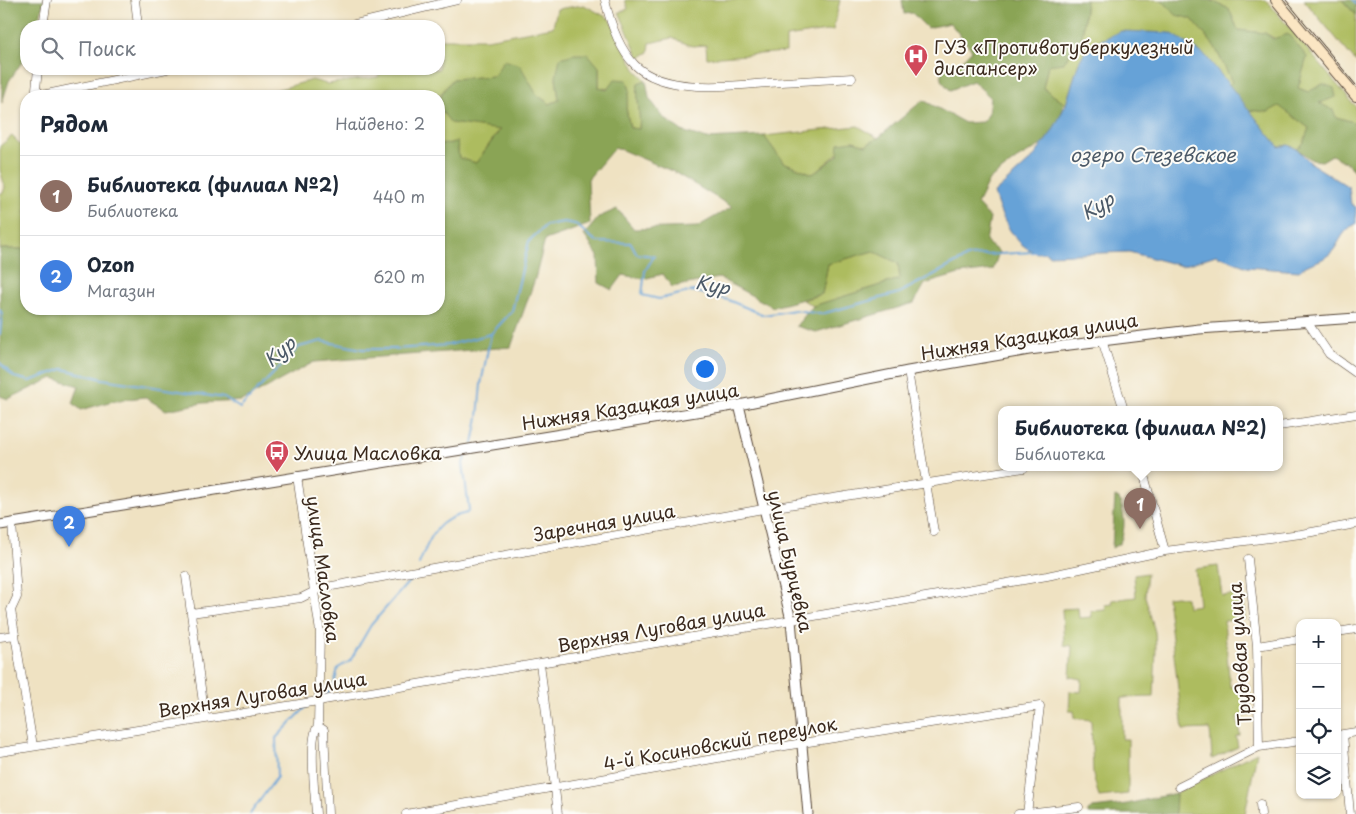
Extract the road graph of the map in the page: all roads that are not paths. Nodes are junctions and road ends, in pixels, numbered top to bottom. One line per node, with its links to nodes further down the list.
1 (47, 0): 6 (street)
2 (135, 0): 7 (street)
3 (456, 0): 8 (street)
4 (605, 0): 11 (street)
5 (1276, 0): 14 (main road)
6 (43, 20)
7 (137, 20)
8 (372, 20)
9 (37, 75): 12 (street)
10 (127, 75): 13 (street)
11 (852, 78)
12 (37, 90)
13 (63, 90)
14 (1356, 96)
15 (1356, 318): 16 (street, Нижняя Казацкая улица)
16 (1308, 323): 17 (street, Нижняя Казацкая улица); 19 (street)
17 (1102, 340): 18 (street, Нижняя Казацкая улица); 21 (street)
18 (908, 371): 20 (street, Нижняя Казацкая улица); 27 (street)
19 (1356, 373)
20 (739, 406): 26 (street, Нижняя Казацкая улица); 28 (street, улица Бурцевка)
21 (1123, 406)
22 (1356, 414): 23 (street)
23 (1283, 425)
24 (1006, 471): 27 (street, Заречная улица)
25 (1143, 471): 33 (street)
26 (297, 476): 29 (street, Нижняя Казацкая улица); 36 (street, улица Масловка)
27 (926, 484): 28 (street, Заречная улица); 32 (street)
28 (763, 510): 36 (street, Заречная улица); 38 (street, улица Бурцевка)
29 (12, 523): 31 (street, Нижняя Казацкая улица); 41 (street)
30 (1356, 524): 33 (street, Верхняя Луговая улица)
31 (0, 525)
32 (934, 532)
33 (1165, 551): 38 (street, Верхняя Луговая улица)
34 (1248, 559): 44 (street, Трудовая улица)
35 (186, 576): 37 (street)
36 (314, 592): 37 (street, Заречная улица); 46 (street, улица Масловка)
37 (191, 613): 47 (street)
38 (791, 620): 45 (street, Верхняя Луговая улица); 52 (street, улица Бурцевка)
39 (1356, 629): 40 (street)
40 (1341, 631)
41 (15, 634): 42 (street); 54 (street)
42 (0, 637)
43 (1296, 640): 44 (street)
44 (1257, 646): 55 (street, Трудовая улица)
45 (540, 663): 46 (street, Верхняя Луговая улица); 58 (street)
46 (318, 701): 47 (street, Верхняя Луговая улица); 48 (street, улица Масловка)
47 (205, 718): 54 (street, Верхняя Луговая улица)
48 (318, 726): 61 (street, улица Масловка); 62 (street, улица Масловка)
49 (1356, 732): 50 (street)
50 (1341, 735)
51 (1296, 742): 55 (street)
52 (802, 743): 58 (street, 4-й Косиновский переулок); 65 (street, улица Бурцевка); 67 (street, 4-й Косиновский переулок)
53 (1341, 743): 69 (street)
54 (33, 746): 56 (street, Верхняя Луговая улица)
55 (1260, 747): 57 (street)
56 (0, 752)
57 (1179, 787)
58 (555, 788): 63 (street, 4-й Косиновский переулок); 64 (street)
59 (1260, 804): 68 (street)
60 (1079, 807): 67 (street)
61 (316, 814)
62 (328, 814)
63 (406, 814)
64 (558, 814)
65 (808, 814)
66 (1018, 814): 67 (street)
67 (1027, 814)
68 (1261, 814)
69 (1350, 814)

